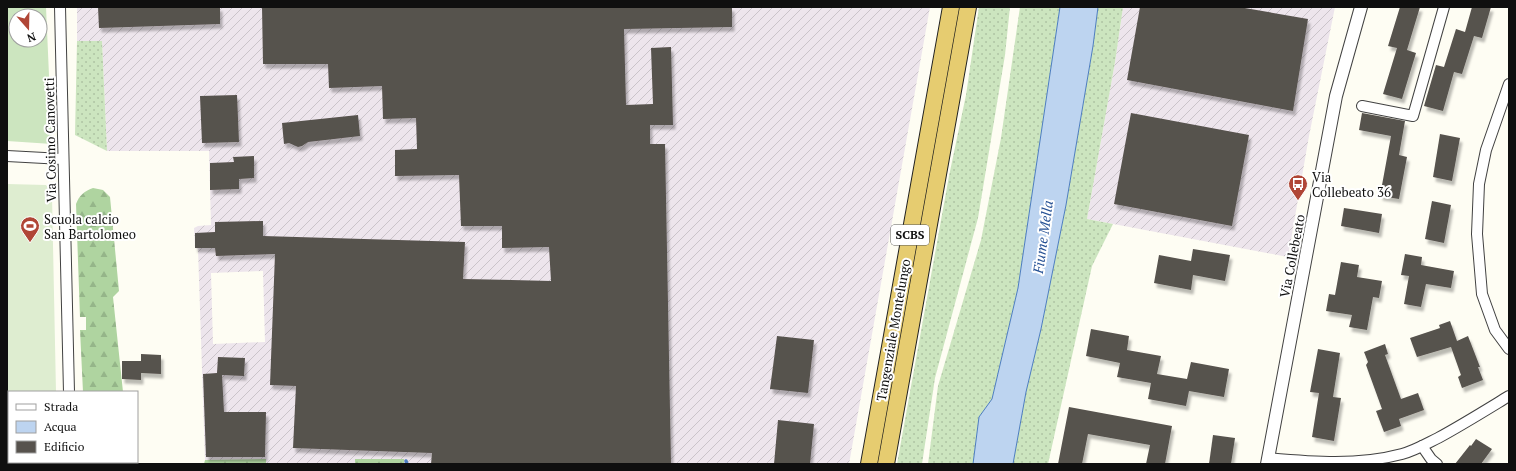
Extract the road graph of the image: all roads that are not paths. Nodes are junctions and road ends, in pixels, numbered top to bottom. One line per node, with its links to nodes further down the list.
1 (60, 7): 9 (street, Via Cosimo Canovetti)
2 (951, 7): 15 (highway, Tangenziale Montelungo / SCBS)
3 (968, 7): 16 (highway, Tangenziale Montelungo / SCBS)
4 (1361, 7): 14 (street, Via Collebeato)
5 (1444, 7): 7 (street)
6 (1508, 88): 10 (street)
7 (1362, 106)
8 (7, 156): 9 (street)
9 (63, 159): 11 (street, Via Cosimo Canovetti)
10 (1509, 349)
11 (69, 391)
12 (1509, 396): 13 (street)
13 (1422, 446): 14 (street); 17 (street)
14 (1268, 461)
15 (869, 464)
16 (886, 464)
17 (1437, 464)

